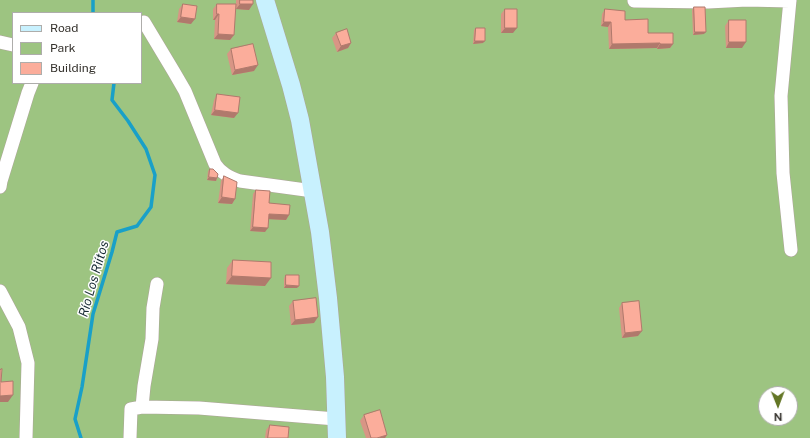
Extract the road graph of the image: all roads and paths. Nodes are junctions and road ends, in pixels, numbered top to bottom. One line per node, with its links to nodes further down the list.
1 (265, 0): 9 (main road)
2 (790, 0): 3 (street); 10 (street)
3 (634, 1)
4 (144, 22): 9 (street)
5 (0, 42): 6 (street)
6 (12, 45)
7 (32, 84): 8 (street)
8 (0, 187)
9 (313, 190): 14 (main road)
10 (791, 250)
11 (157, 284): 13 (street)
12 (0, 291): 15 (street)
13 (142, 407): 14 (street); 16 (street)
14 (336, 419): 17 (main road)
15 (26, 438)
16 (130, 438)
17 (337, 438)

